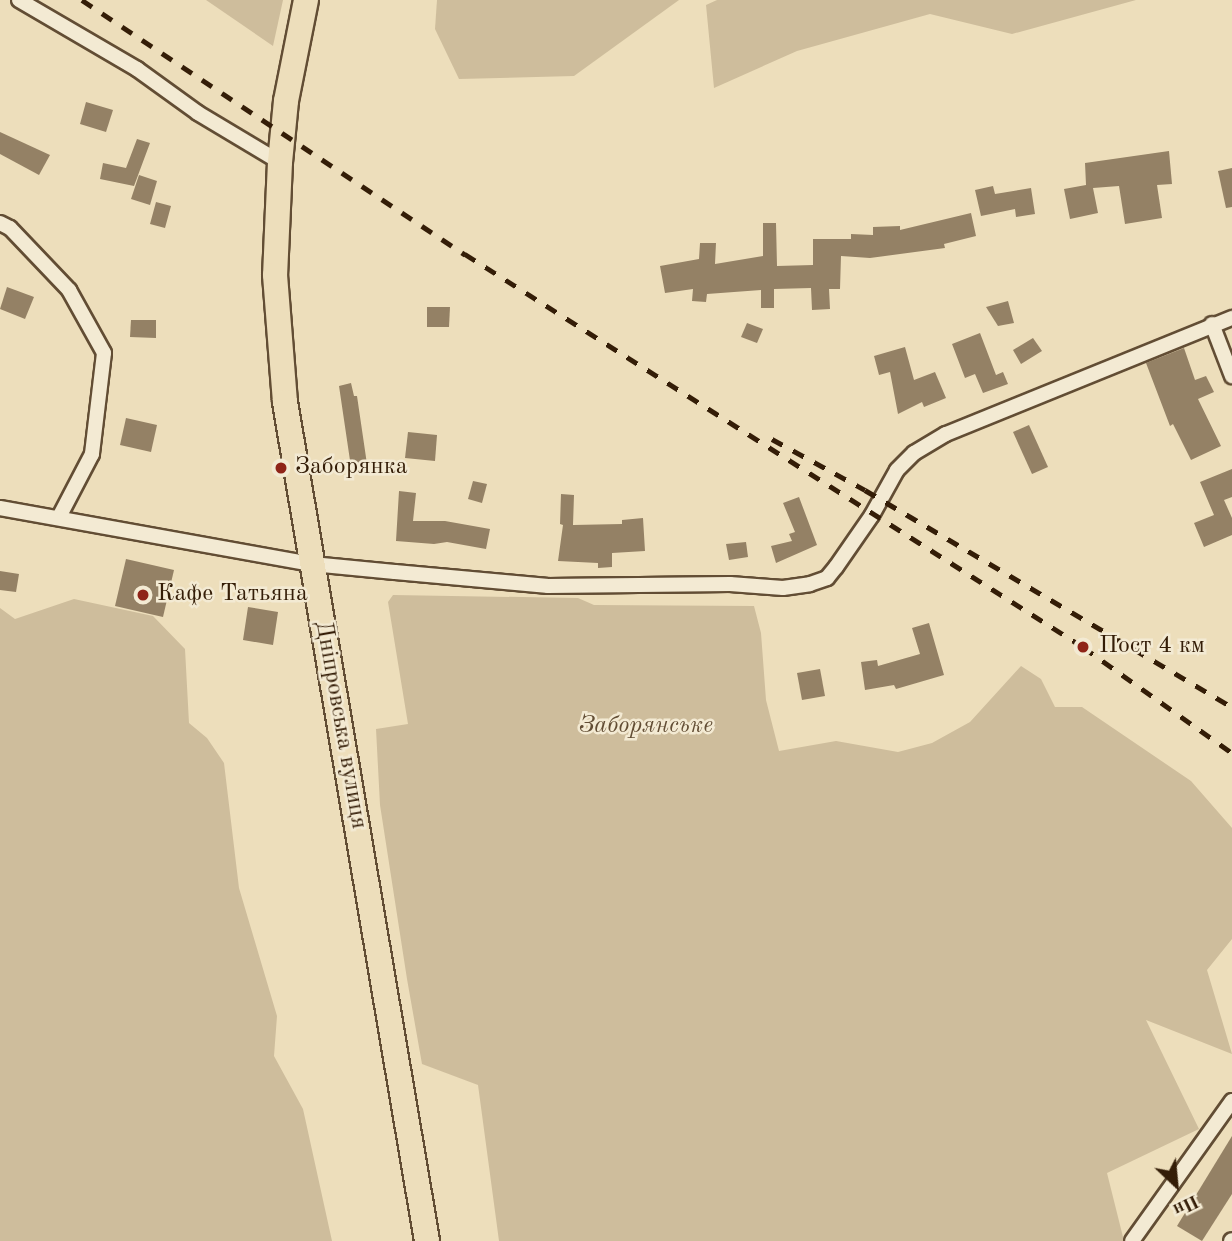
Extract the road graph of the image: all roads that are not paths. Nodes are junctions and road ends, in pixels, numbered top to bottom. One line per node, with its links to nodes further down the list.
1 (19, 0): 3 (street)
2 (306, 0): 3 (highway, Дніпровська вулиця)
3 (280, 162): 10 (highway, Дніпровська вулиця)
4 (0, 223): 9 (street)
5 (1232, 318): 6 (street)
6 (1212, 324): 7 (street); 10 (street)
7 (1232, 376)
8 (0, 508): 9 (street)
9 (59, 517): 10 (street)
10 (312, 564): 13 (highway, Дніпровська вулиця)
11 (1232, 1101): 12 (street)
12 (1226, 1122): 14 (street)
13 (427, 1241)
14 (1132, 1241)

